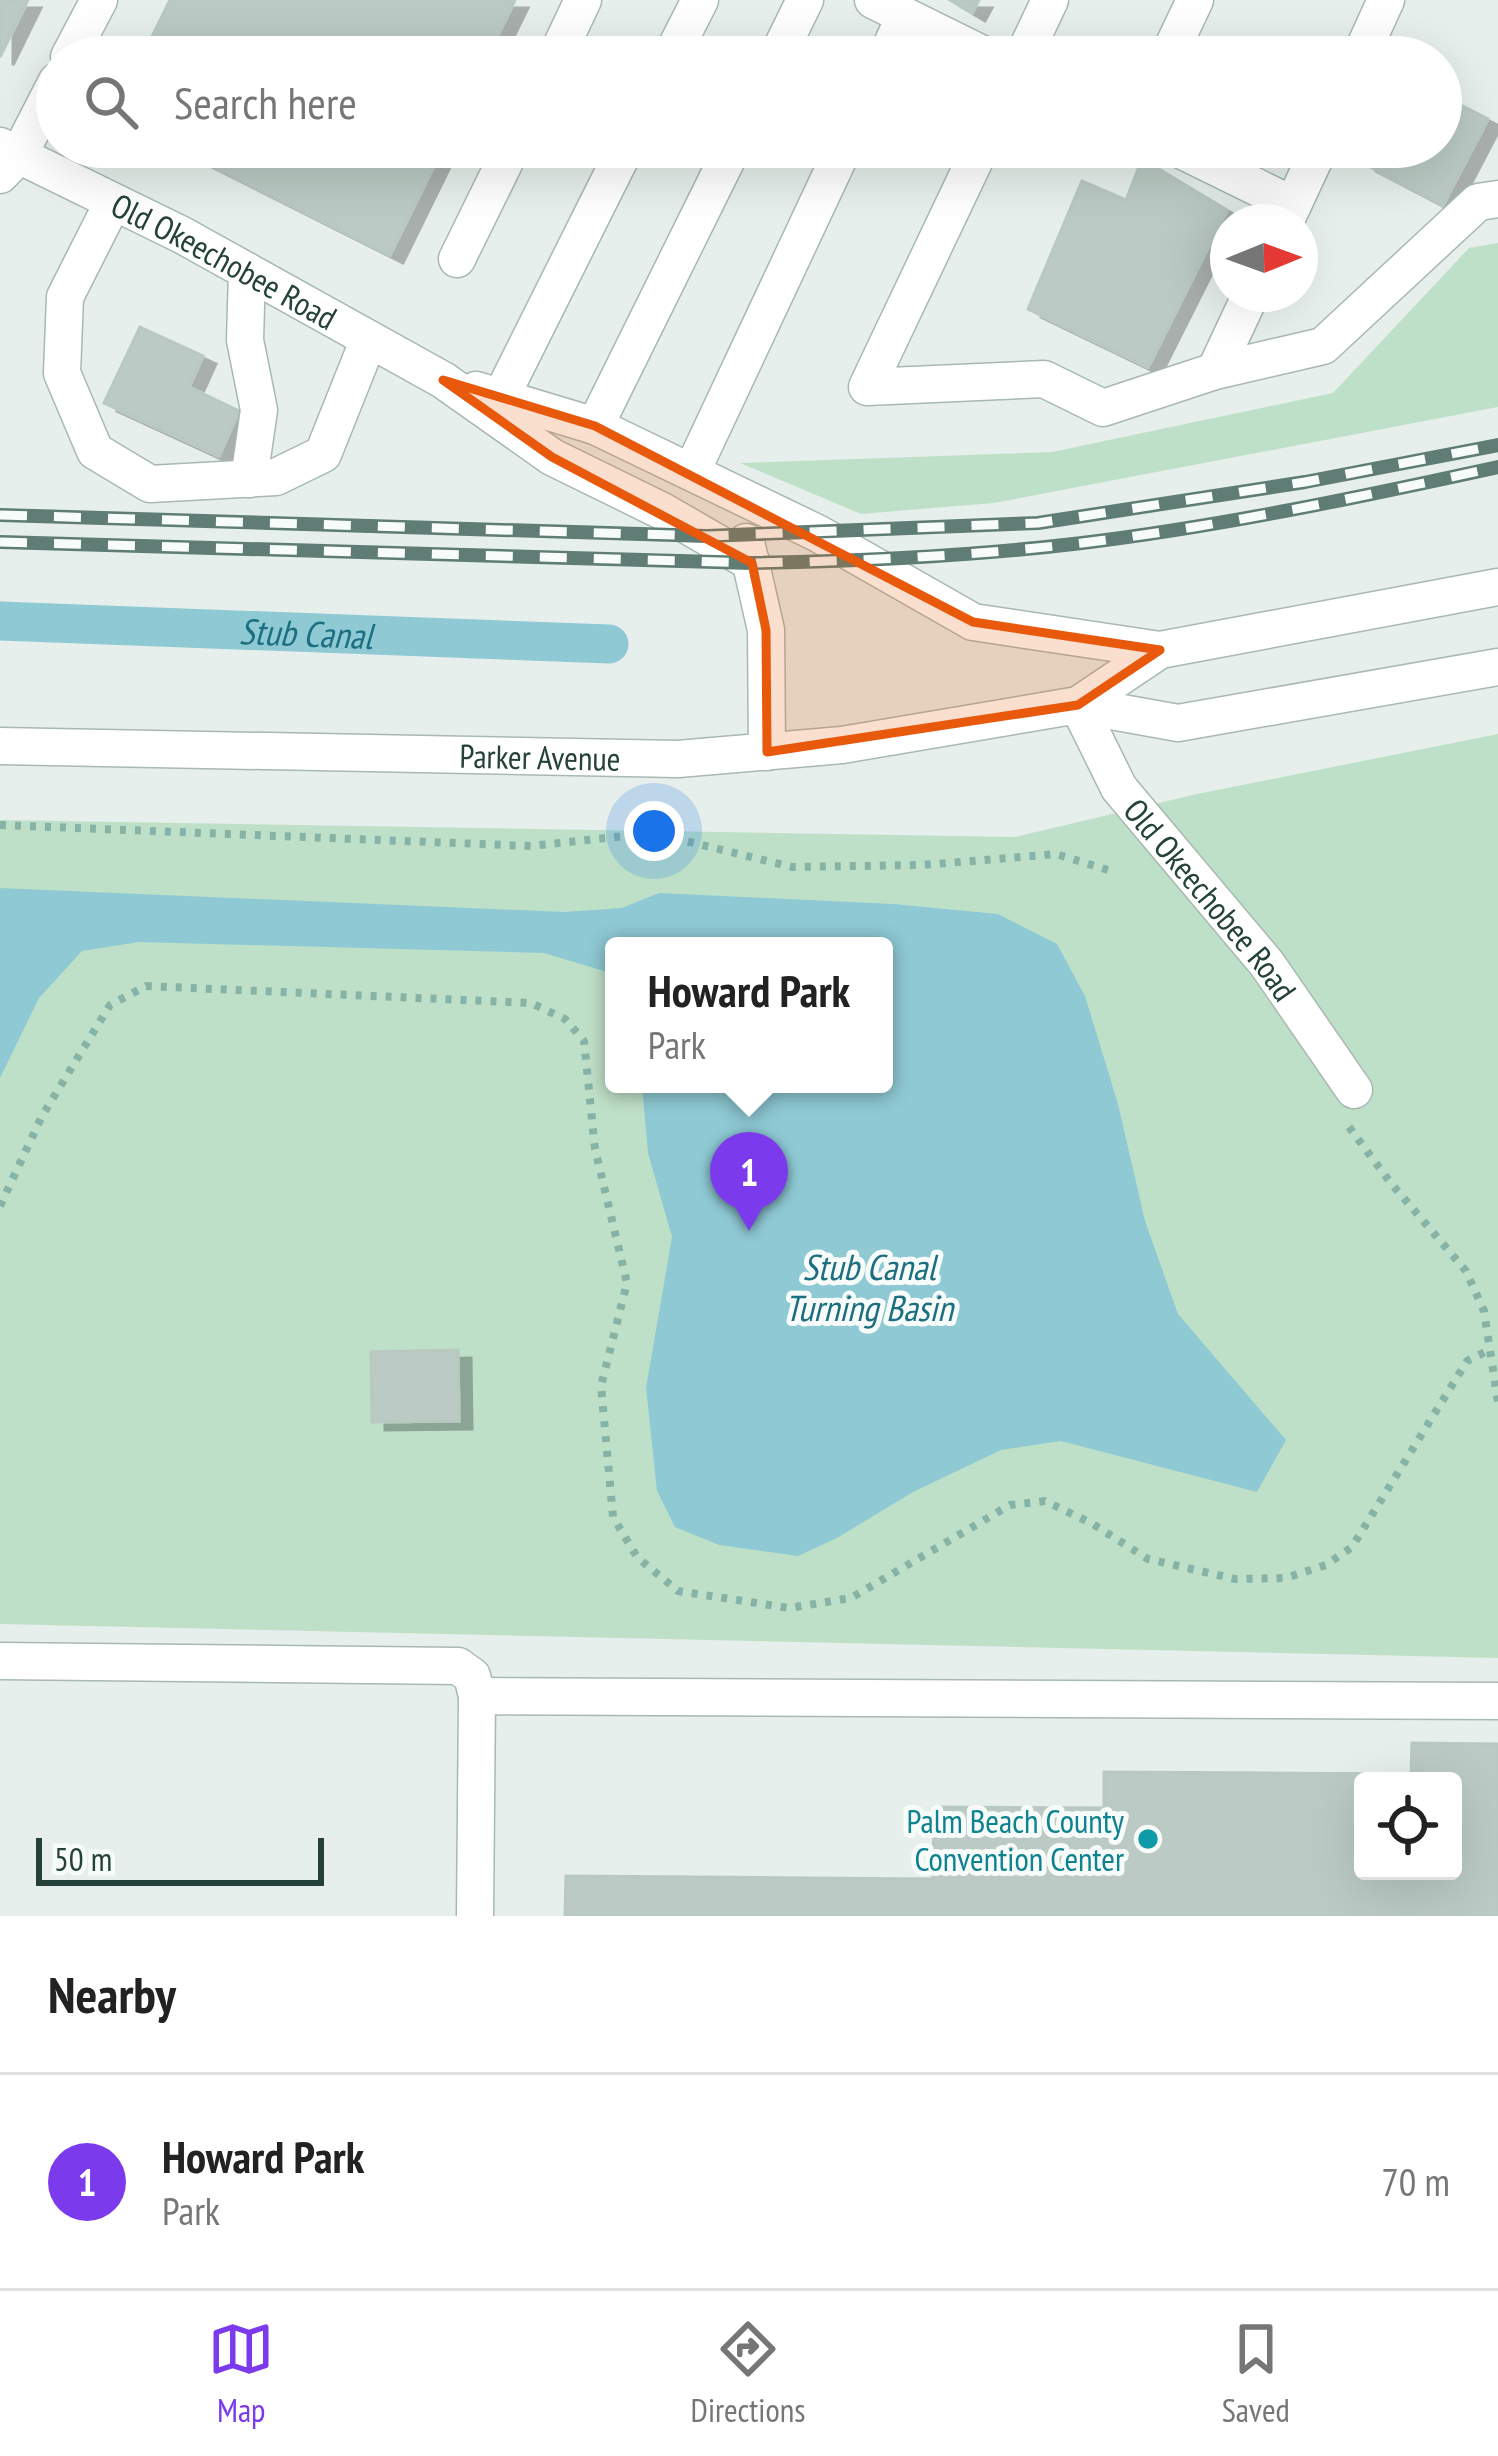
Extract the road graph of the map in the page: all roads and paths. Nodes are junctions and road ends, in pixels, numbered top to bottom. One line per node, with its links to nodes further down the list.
1 (99, 0): 9 (street)
2 (584, 0): 10 (street)
3 (700, 0): 11 (street)
4 (805, 0): 12 (street)
5 (1050, 0): 14 (street)
6 (1195, 0): 15 (street)
7 (1386, 0): 16 (street)
8 (889, 8): 13 (street)
9 (80, 36)
10 (566, 36)
11 (682, 36)
12 (787, 36)
13 (946, 36)
14 (1033, 36)
15 (1178, 36)
16 (1370, 36)
17 (36, 113): 18 (street)
18 (6, 158): 27 (street, Old Okeechobee Road)
19 (502, 168): 30 (street)
20 (616, 168): 36 (street)
21 (723, 168): 37 (street)
22 (835, 168): 39 (street)
23 (971, 168): 34 (street)
24 (1210, 168): 28 (street)
25 (1311, 168): 29 (street)
26 (1498, 199): 34 (street)
27 (113, 202): 31 (street, Old Okeechobee Road); 38 (street)
28 (1273, 204)
29 (1294, 204)
30 (457, 259)
31 (247, 272): 33 (street, Old Okeechobee Road); 38 (street)
32 (1243, 312): 34 (street)
33 (369, 339): 35 (street, Old Okeechobee Road); 38 (street)
34 (1215, 371)
35 (443, 380): 36 (street, Old Okeechobee Road); 40 (street, Old Okeechobee Road)
36 (501, 398): 37 (street, Old Okeechobee Road)
37 (595, 426): 39 (street, Old Okeechobee Road)
38 (249, 478)
39 (705, 478): 40 (street); 42 (street, Old Okeechobee Road)
40 (752, 563): 46 (street)
41 (1498, 587): 42 (street, Parker Avenue)
42 (1160, 650): 44 (street, Parker Avenue)
43 (1498, 667): 44 (street, Parker Avenue)
44 (1078, 705): 46 (street, Parker Avenue); 49 (street, Old Okeechobee Road)
45 (0, 746): 46 (street, Parker Avenue)
46 (766, 752)
47 (0, 825): 48 (path)
48 (1108, 870)
49 (1350, 1106): 51 (path)
50 (0, 1206): 51 (path)
51 (1489, 1350): 52 (path)
52 (1498, 1402)
53 (0, 1661): 54 (street)
54 (477, 1696): 55 (street); 56 (street)
55 (1498, 1701)
56 (475, 1916)

